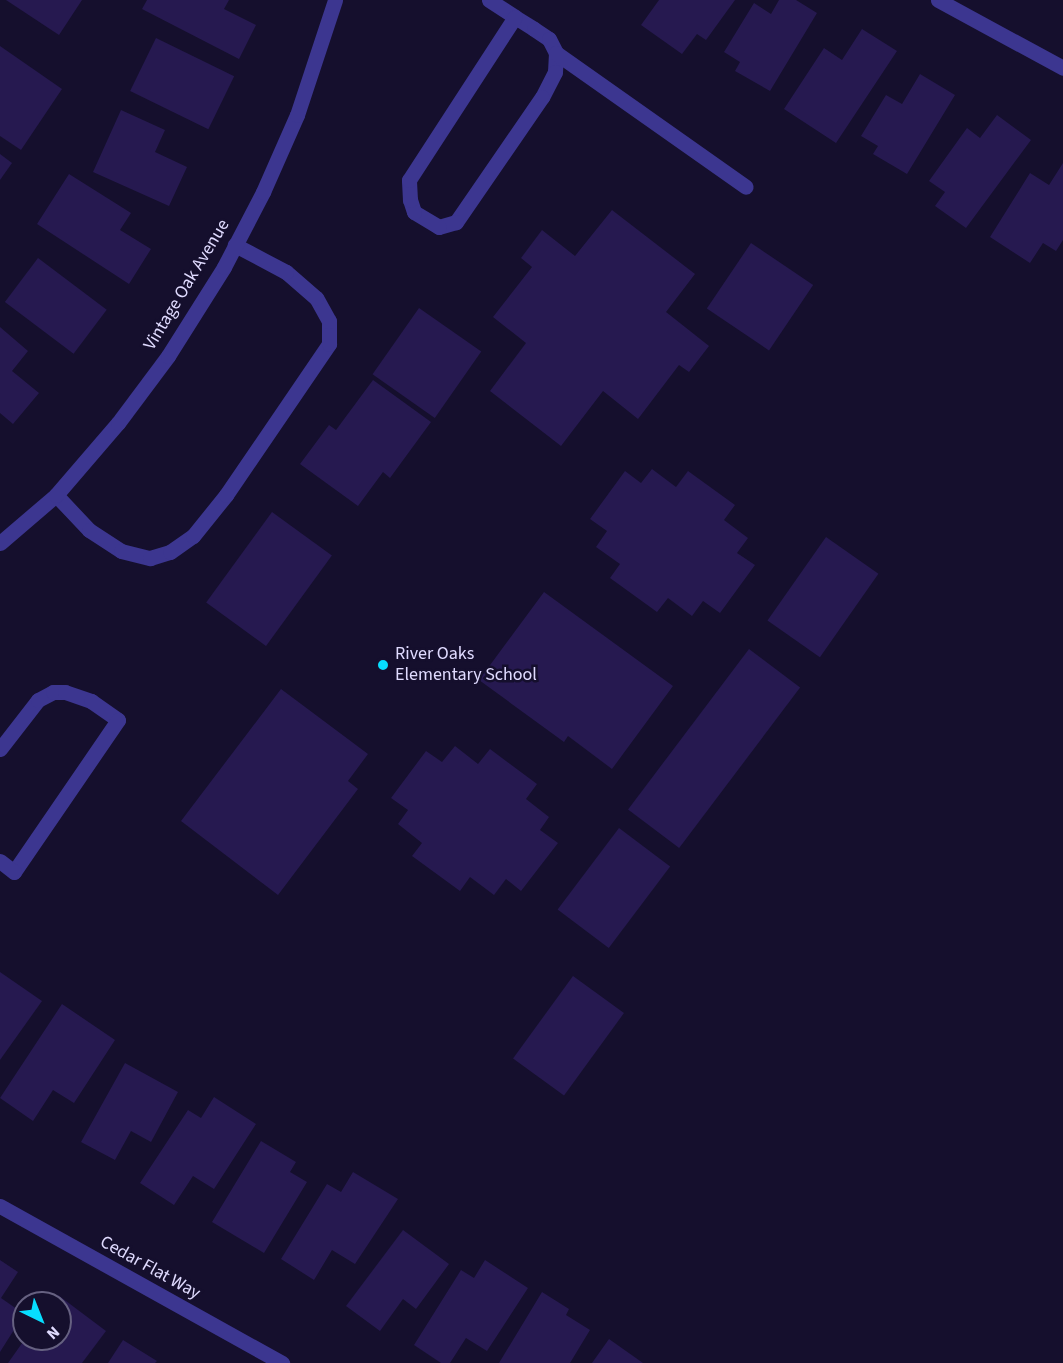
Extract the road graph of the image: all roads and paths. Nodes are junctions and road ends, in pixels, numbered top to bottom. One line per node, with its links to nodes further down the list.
1 (335, 0): 8 (street, Vintage Oak Avenue)
2 (489, 0): 4 (street)
3 (938, 0): 6 (street)
4 (515, 17): 5 (street); 5 (street)
5 (556, 53): 7 (street)
6 (1063, 68)
7 (746, 187)
8 (235, 245): 9 (street, Vintage Oak Avenue); 9 (street)
9 (56, 495): 10 (street, Vintage Oak Avenue)
10 (0, 543)
11 (0, 748): 12 (street)
12 (0, 861)
13 (0, 1206): 14 (street, Cedar Flat Way)
14 (282, 1363)

